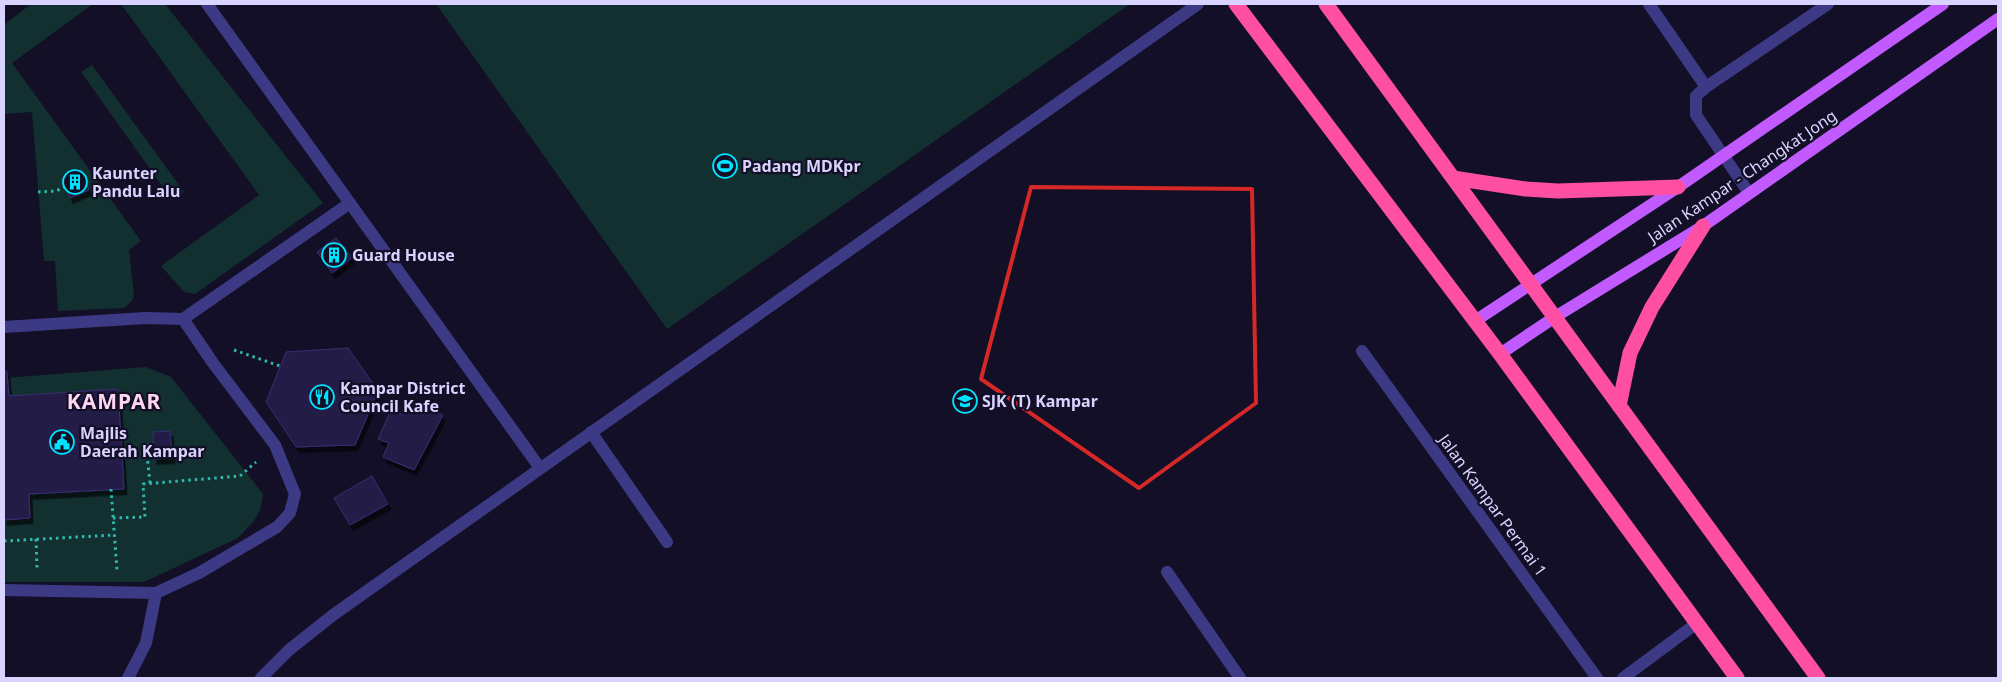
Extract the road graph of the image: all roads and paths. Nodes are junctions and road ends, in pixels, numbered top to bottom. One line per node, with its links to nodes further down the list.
1 (207, 4): 16 (street)
2 (1198, 4): 28 (street)
3 (1236, 4): 21 (highway)
4 (1326, 4): 11 (highway)
5 (1649, 4): 9 (street)
6 (1828, 4): 9 (street)
7 (1943, 4): 10 (main road, Jalan Kampar - Changkat Jong)
8 (1998, 19): 15 (main road, Jalan Kampar - Changkat Jong)
9 (1706, 88): 10 (street)
10 (1724, 156): 13 (main road, Jalan Kampar - Changkat Jong); 15 (street)
11 (1453, 178): 13 (highway); 18 (highway)
12 (66, 187): 14 (path)
13 (1678, 187): 18 (main road, Jalan Kampar - Changkat Jong)
14 (38, 192)
15 (1749, 193): 17 (main road, Jalan Kampar - Changkat Jong)
16 (350, 203): 20 (street); 31 (street)
17 (1703, 226): 19 (main road, Jalan Kampar - Changkat Jong); 27 (highway)
18 (1531, 284): 19 (highway); 21 (main road, Jalan Kampar - Changkat Jong)
19 (1555, 317): 24 (main road, Jalan Kampar - Changkat Jong); 27 (highway)
20 (183, 319): 22 (street); 25 (street)
21 (1476, 321): 24 (highway)
22 (4, 327)
23 (1362, 350): 46 (street, Jalan Kampar Permai 1)
24 (1500, 354): 42 (highway)
25 (213, 363): 26 (path); 30 (street)
26 (280, 366)
27 (1619, 406): 49 (highway)
28 (591, 432): 31 (street); 37 (street)
29 (154, 444): 32 (path)
30 (276, 445): 32 (path); 41 (street)
31 (540, 468): 44 (street)
32 (150, 483): 34 (path)
33 (111, 489): 34 (path)
34 (113, 518): 35 (path)
35 (114, 534): 36 (path); 40 (path)
36 (4, 541)
37 (667, 542)
38 (1167, 572): 45 (street)
39 (4, 590): 40 (street)
40 (119, 593): 41 (street)
41 (156, 593): 43 (street)
42 (1697, 623): 47 (street); 48 (highway)
43 (128, 678)
44 (261, 678)
45 (1240, 678)
46 (1597, 678)
47 (1623, 678)
48 (1737, 678)
49 (1818, 678)

